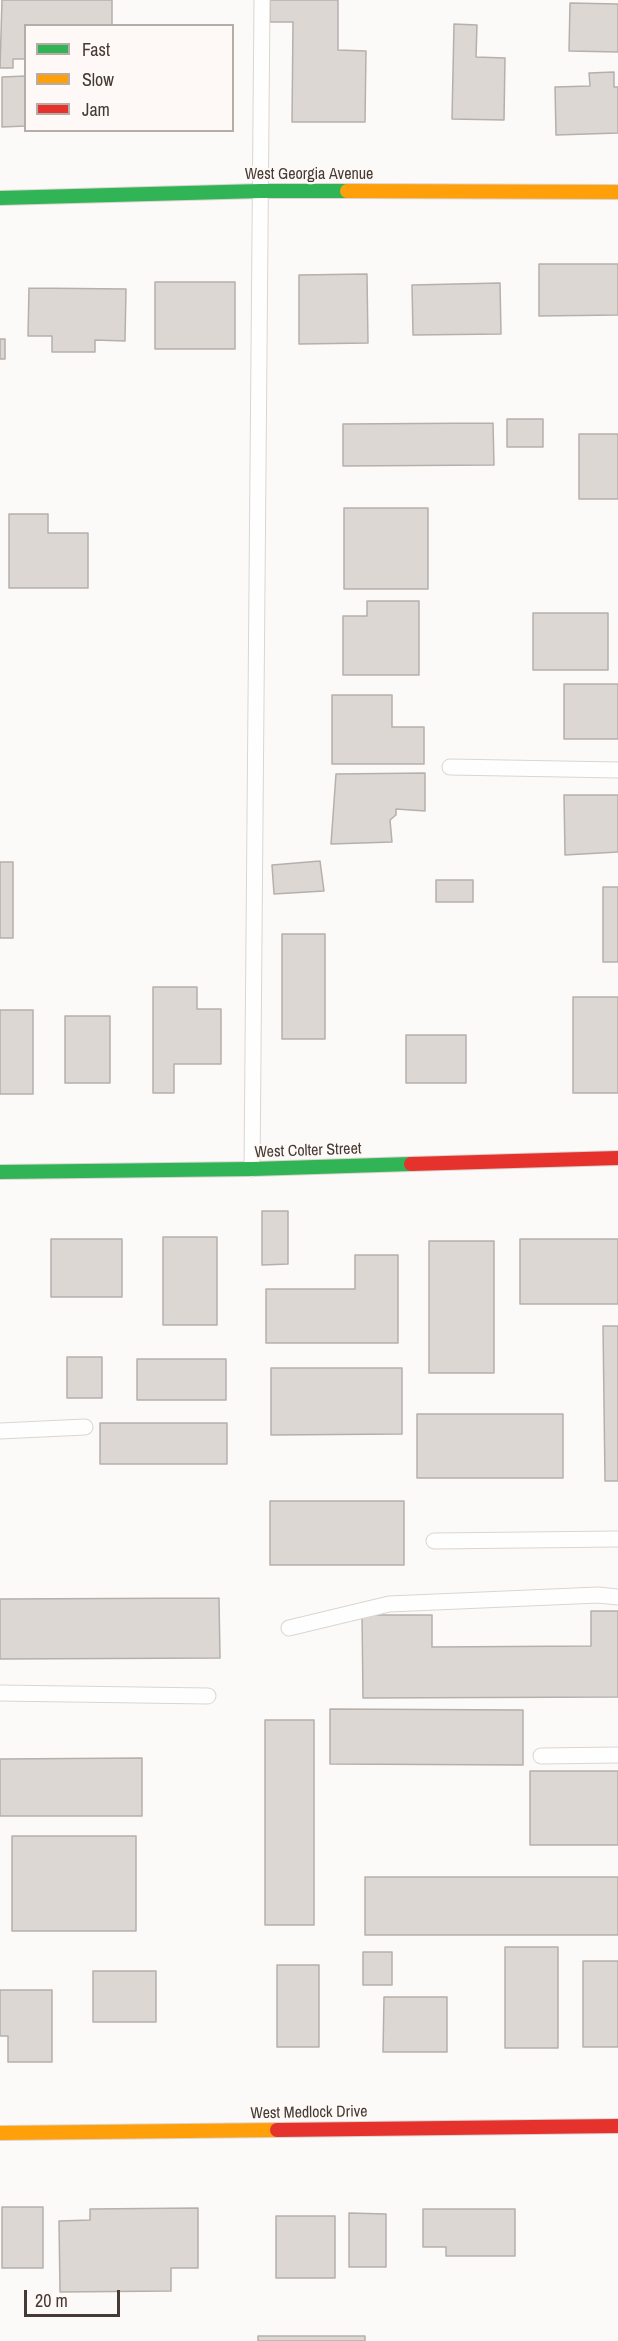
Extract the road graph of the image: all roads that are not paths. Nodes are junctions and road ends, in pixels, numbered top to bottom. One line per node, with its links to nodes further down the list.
1 (262, 0): 2 (lane)
2 (261, 191): 3 (street, West Georgia Avenue); 4 (street, West Georgia Avenue); 8 (lane)
3 (618, 192)
4 (0, 198)
5 (450, 767): 6 (lane)
6 (618, 770)
7 (618, 1158): 8 (street, West Colter Street)
8 (252, 1169): 9 (street, West Colter Street)
9 (0, 1172)
10 (85, 1427): 11 (lane)
11 (0, 1431)
12 (618, 1539): 13 (lane)
13 (434, 1541)
14 (618, 1597): 15 (lane)
15 (289, 1628)
16 (0, 1693): 17 (lane)
17 (208, 1696)
18 (618, 1755): 19 (lane)
19 (541, 1756)
20 (618, 2126): 21 (street, West Medlock Drive)
21 (0, 2133)

